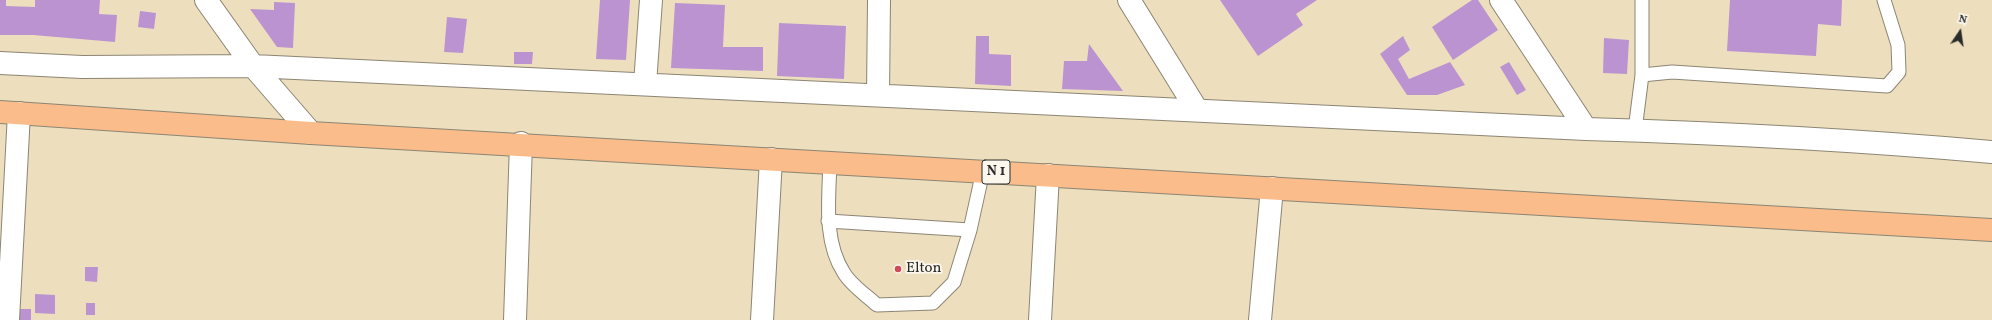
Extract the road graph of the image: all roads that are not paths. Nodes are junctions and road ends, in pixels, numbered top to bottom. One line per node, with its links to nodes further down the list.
1 (206, 0): 9 (street)
2 (651, 0): 11 (street)
3 (879, 0): 12 (street)
4 (1129, 0): 13 (street)
5 (1501, 0): 15 (street)
6 (1642, 0): 10 (lane)
7 (1884, 0): 10 (lane)
8 (0, 63): 9 (street)
9 (254, 66): 11 (street); 17 (street)
10 (1642, 75): 16 (lane)
11 (645, 84): 12 (street)
12 (878, 95): 13 (street)
13 (1197, 110): 15 (street)
14 (9, 113): 17 (highway, N 1); 28 (street)
15 (1586, 129): 16 (street)
16 (1635, 130): 19 (street)
17 (311, 133): 18 (highway, N 1)
18 (521, 143): 20 (highway, N 1); 29 (street)
19 (1992, 152)
20 (771, 159): 21 (highway, N 1); 30 (street)
21 (830, 162): 22 (highway, N 1); 25 (lane)
22 (982, 171): 23 (highway, N 1); 26 (lane)
23 (1048, 175): 24 (highway, N 1); 31 (street)
24 (1272, 188): 27 (highway, N 1); 32 (street)
25 (828, 221): 26 (lane); 26 (lane)
26 (970, 230)
27 (1992, 230)
28 (8, 320)
29 (515, 320)
30 (762, 320)
31 (1040, 320)
32 (1260, 320)

